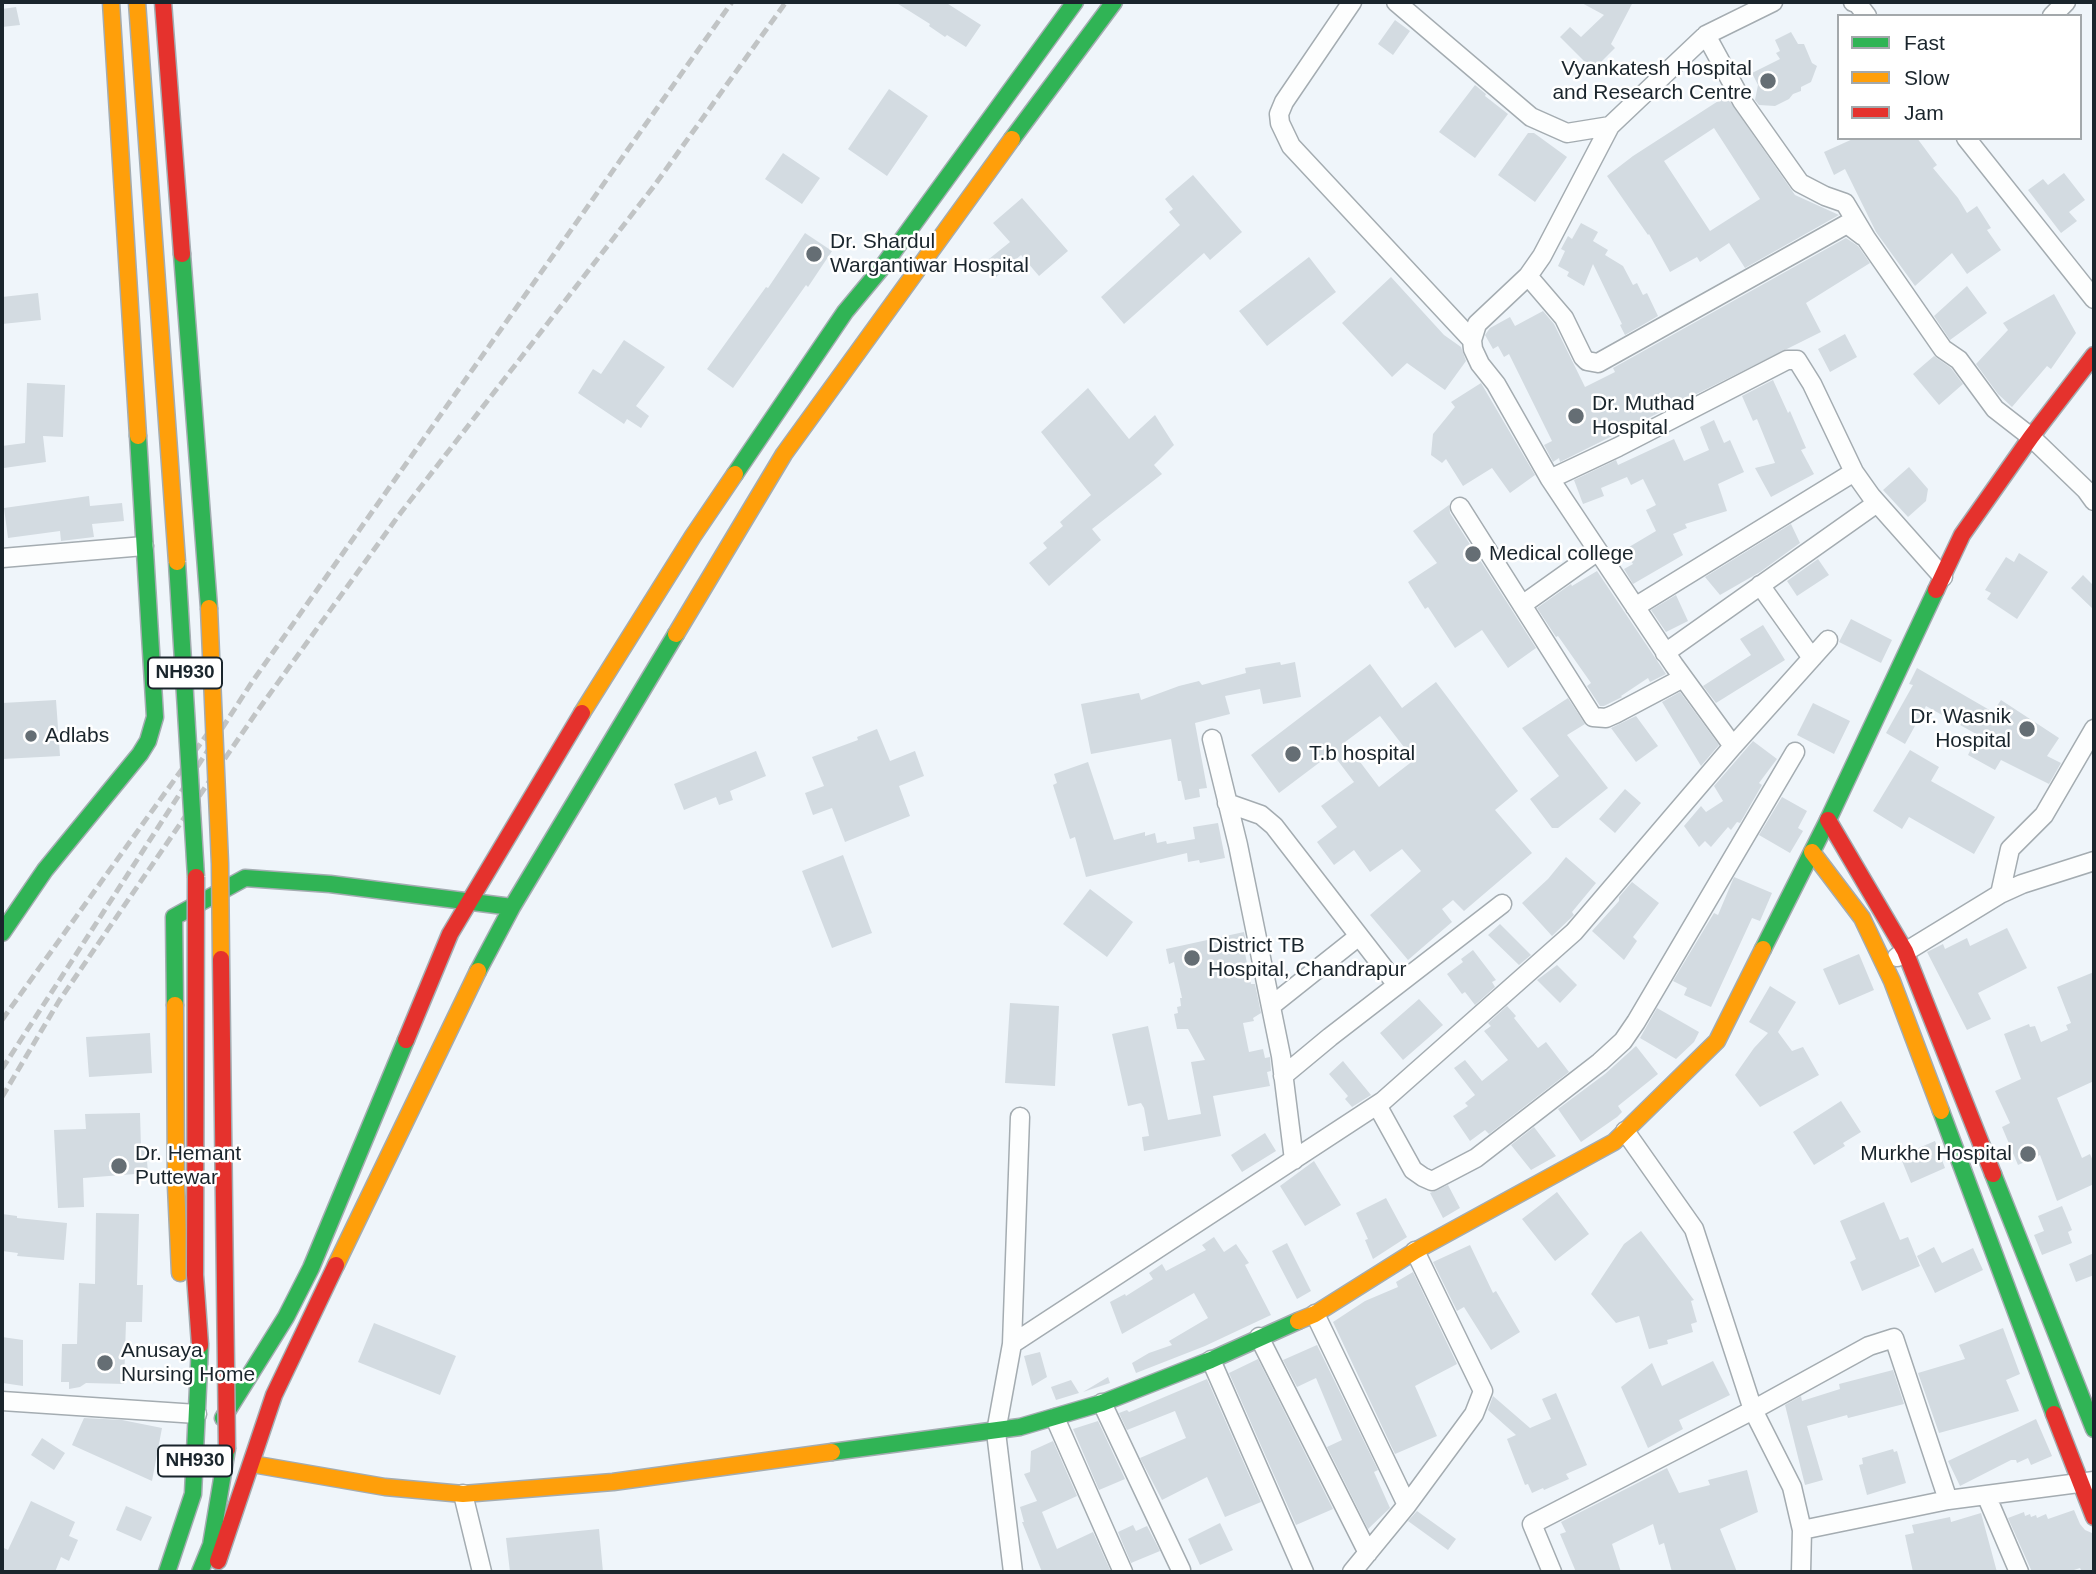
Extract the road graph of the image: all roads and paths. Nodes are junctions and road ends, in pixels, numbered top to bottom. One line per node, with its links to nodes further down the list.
1 (111, 2): 25 (main road)
2 (137, 2): 65 (main road, NH930, bridge)
3 (163, 2): 85 (main road, NH930, bridge)
4 (1075, 2): 12 (main road)
5 (1114, 2): 14 (main road)
6 (1352, 2): 17 (street)
7 (1396, 2): 10 (street)
8 (1773, 2): 9 (street)
9 (1706, 34): 10 (street); 13 (street)
10 (1610, 126): 15 (street)
11 (1968, 140): 16 (street)
12 (906, 233): 14 (main road); 41 (main road)
13 (1866, 238): 15 (street); 19 (street)
14 (932, 249): 41 (main road)
15 (1528, 276): 17 (street)
16 (2094, 299)
17 (1472, 340): 21 (street)
18 (2094, 355): 19 (main road)
19 (2031, 437): 22 (street); 28 (main road)
20 (1854, 471): 21 (street); 23 (street); 31 (street)
21 (1550, 479): 26 (street)
22 (2094, 501)
23 (1877, 503): 28 (street); 29 (street)
24 (1460, 507): 30 (street)
25 (144, 546): 27 (street); 49 (main road)
26 (1598, 551): 30 (street); 31 (street)
27 (2, 558)
28 (1943, 578): 42 (main road)
29 (1760, 585): 33 (street); 34 (street)
30 (1522, 606): 35 (street)
31 (1635, 607): 33 (street)
32 (1828, 640): 34 (street)
33 (1665, 653): 35 (street)
34 (1812, 658): 38 (street)
35 (1683, 678): 38 (street)
36 (2094, 729): 45 (street)
37 (1212, 739): 40 (street)
38 (1733, 747): 56 (street)
39 (1795, 752): 56 (street)
40 (1227, 803): 50 (street); 54 (street)
41 (548, 808): 46 (main road); 48 (main road)
42 (1828, 820): 43 (main road); 51 (main road)
43 (1812, 852): 52 (main road); 58 (main road)
44 (2094, 861): 45 (street)
45 (2000, 894): 51 (street)
46 (469, 901): 48 (main road); 65 (main road); 73 (main road)
47 (1502, 904): 53 (street)
48 (512, 907): 74 (main road)
49 (2, 933)
50 (1359, 936): 53 (street); 54 (street)
51 (1905, 951): 52 (street); 71 (main road)
52 (1886, 967): 75 (main road)
53 (1397, 985): 55 (street)
54 (1270, 1006): 55 (street)
55 (1283, 1076): 59 (street)
56 (1377, 1105): 59 (street)
57 (1020, 1116): 63 (street)
58 (1625, 1131): 60 (main road); 68 (street)
59 (1294, 1160): 63 (street)
60 (1415, 1251): 61 (main road); 79 (street)
61 (1315, 1314): 62 (main road); 79 (street)
62 (1259, 1337): 64 (main road); 82 (street)
63 (1012, 1344): 72 (street)
64 (1211, 1360): 67 (main road); 90 (street)
65 (198, 1385): 69 (main road, NH930)
66 (2, 1401): 69 (street)
67 (1102, 1403): 70 (main road); 83 (street)
68 (1753, 1410): 78 (street); 81 (street); 92 (street)
69 (197, 1414): 73 (main road, NH930)
70 (1055, 1418): 72 (main road); 89 (street)
71 (2094, 1429)
72 (996, 1432): 76 (main road); 88 (street)
73 (195, 1462): 84 (main road, NH930)
74 (252, 1464): 76 (main road); 86 (main road)
75 (2087, 1483): 77 (street); 80 (main road)
76 (463, 1494): 87 (street)
77 (1986, 1495): 78 (street); 94 (street)
78 (1948, 1500): 81 (street)
79 (1407, 1505): 82 (street)
80 (2094, 1517)
81 (1802, 1530): 93 (street)
82 (1368, 1553): 91 (street)
83 (1181, 1570)
84 (167, 1572)
85 (200, 1572)
86 (214, 1572)
87 (482, 1572)
88 (1013, 1572)
89 (1123, 1572)
90 (1304, 1572)
91 (1352, 1572)
92 (1552, 1572)
93 (1801, 1572)
94 (2018, 1572)

